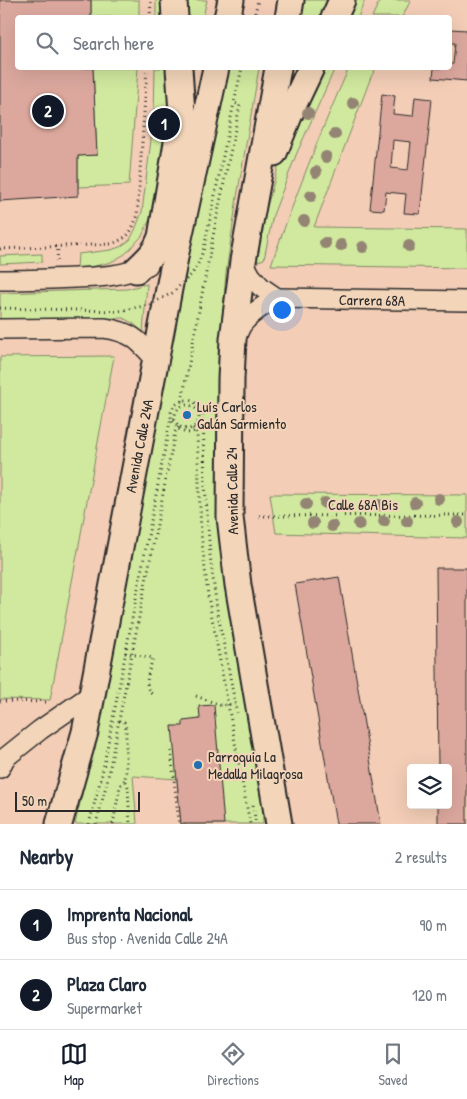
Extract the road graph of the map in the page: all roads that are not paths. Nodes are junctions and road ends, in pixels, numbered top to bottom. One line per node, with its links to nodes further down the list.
1 (174, 0): 5 (main road)
2 (231, 0): 6 (main road)
3 (291, 0): 7 (main road)
4 (342, 0): 8 (main road)
5 (175, 15)
6 (228, 15)
7 (288, 15)
8 (335, 15)
9 (179, 70): 13 (main road)
10 (216, 70): 15 (main road, Avenida Calle 24A)
11 (278, 70): 14 (main road, Avenida Calle 24)
12 (310, 70): 14 (main road)
13 (182, 113): 15 (main road); 17 (main road)
14 (252, 214): 16 (main road, Avenida Calle 24)
15 (178, 242): 17 (street); 23 (main road, Avenida Calle 24A)
16 (243, 261): 19 (street); 22 (main road, Avenida Calle 24)
17 (136, 270): 18 (street)
18 (0, 280)
19 (277, 298): 20 (street, Carrera 68A); 22 (street)
20 (467, 301)
21 (0, 329): 23 (street)
22 (233, 343): 27 (main road, Avenida Calle 24)
23 (156, 360): 24 (main road, Avenida Calle 24A)
24 (92, 694): 25 (street); 26 (main road, Avenida Calle 24A)
25 (0, 768)
26 (59, 824)
27 (279, 824)

